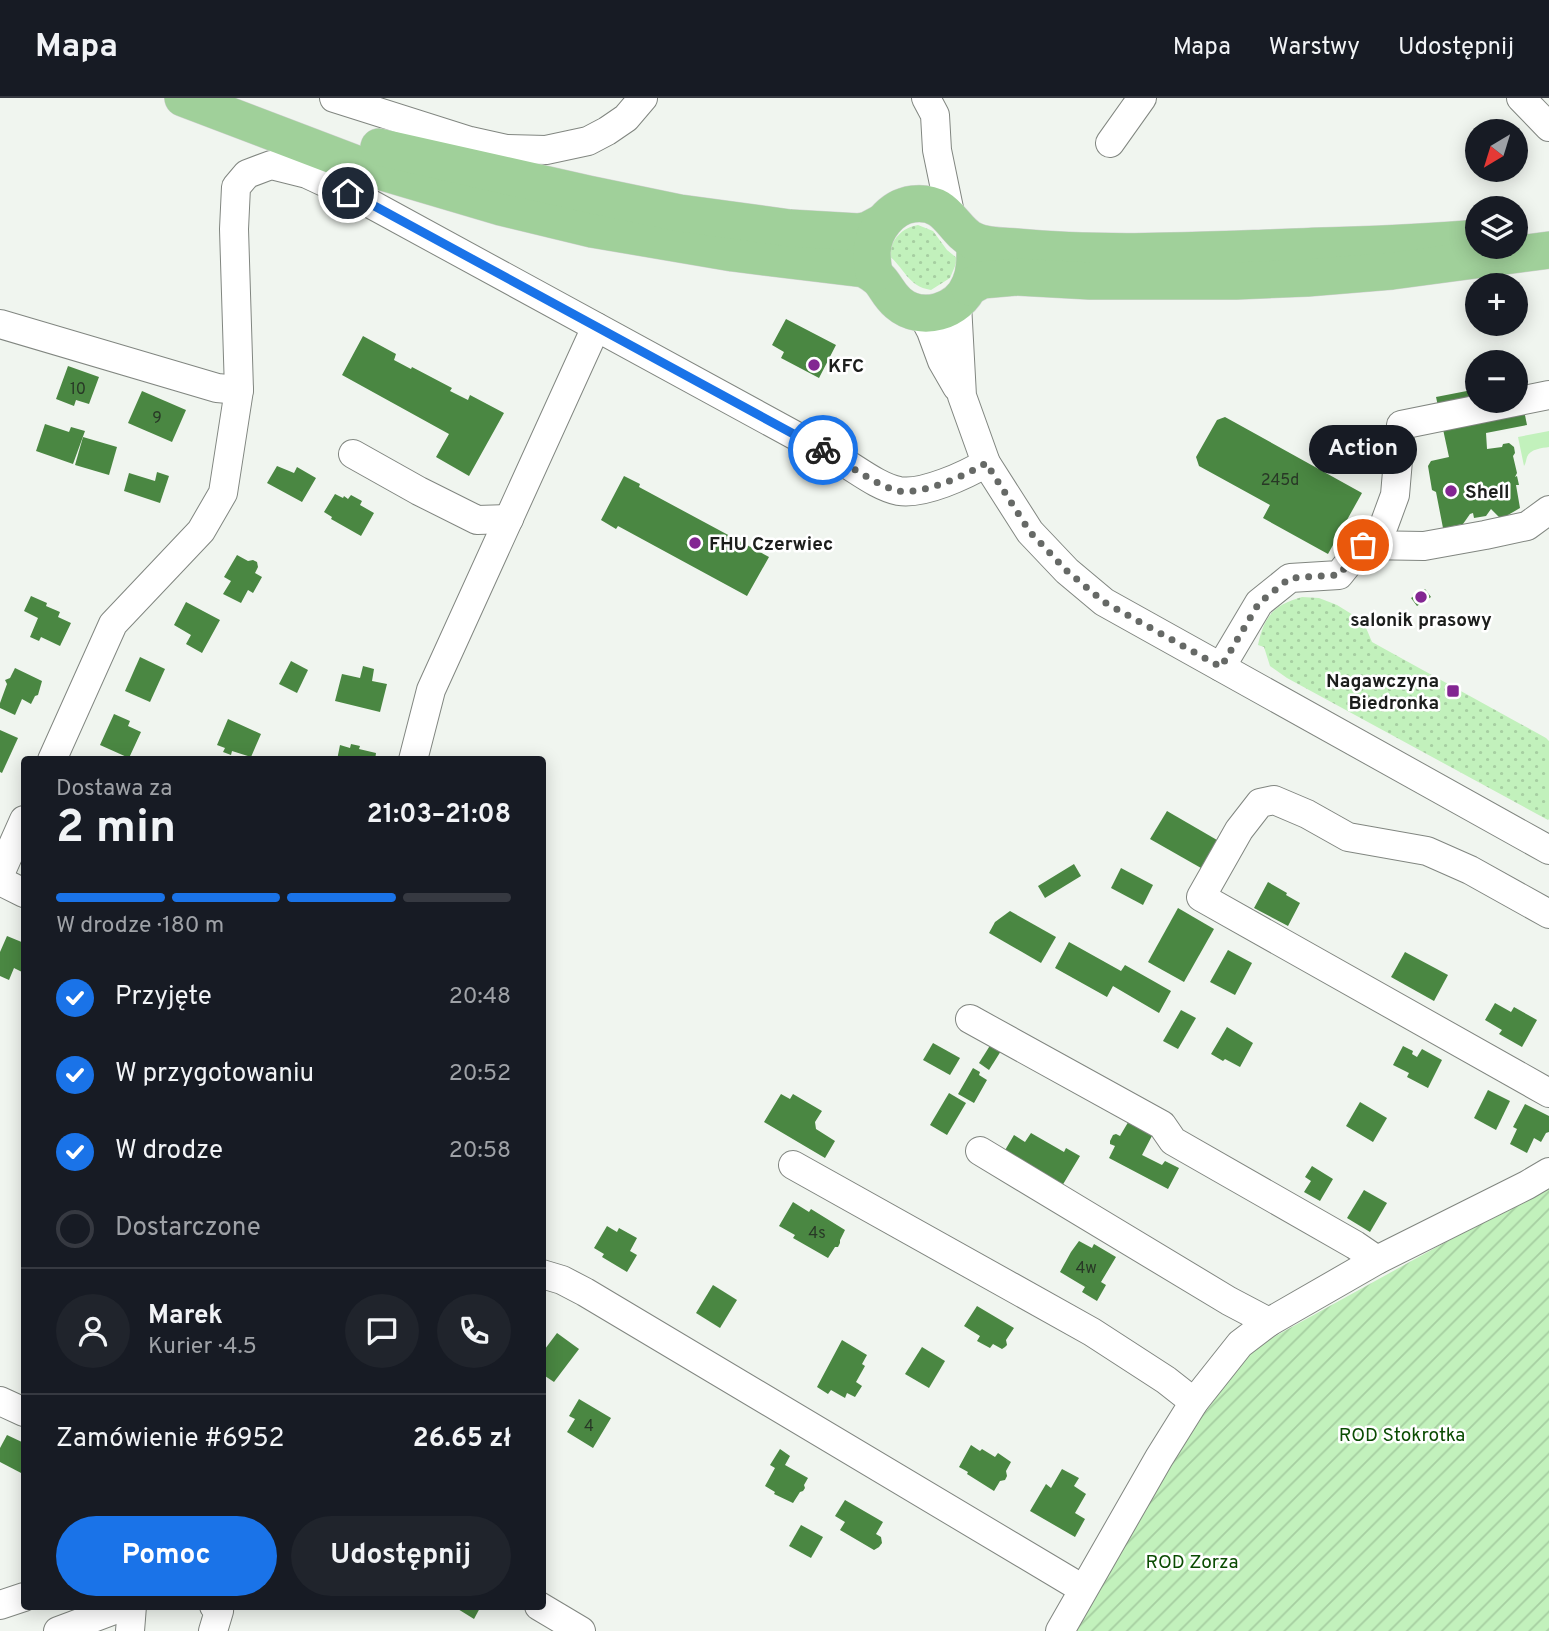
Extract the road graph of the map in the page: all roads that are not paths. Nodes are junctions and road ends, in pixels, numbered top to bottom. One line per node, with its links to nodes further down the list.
1 (183, 98): 17 (main road)
2 (236, 98): 11 (main road)
3 (334, 98): 4 (street)
4 (643, 98)
5 (926, 98): 10 (street)
6 (1142, 98): 9 (street)
7 (1521, 98): 8 (street)
8 (1549, 127)
9 (1110, 143)
10 (936, 150): 11 (street); 13 (street)
11 (898, 213): 13 (main road); 17 (main road)
12 (1549, 229): 14 (main road)
13 (963, 230): 15 (main road); 18 (main road)
14 (1528, 232)
15 (1465, 238)
16 (1549, 250): 18 (main road)
17 (874, 274): 19 (main road)
18 (963, 295): 19 (main road); 24 (street)
19 (922, 314): 24 (street)
20 (0, 324): 22 (street)
21 (596, 327): 22 (street); 26 (street); 28 (street)
22 (239, 390): 31 (street)
23 (1549, 395): 29 (street)
24 (962, 396): 26 (street)
25 (353, 454): 28 (street)
26 (986, 463): 30 (street)
27 (1549, 510): 29 (street)
28 (509, 519): 32 (street)
29 (1363, 545): 30 (street)
30 (1221, 667): 34 (street)
31 (54, 756)
32 (415, 756)
33 (21, 827): 35 (street)
34 (1549, 850)
35 (0, 874)
36 (0, 881): 37 (street)
37 (21, 892)
38 (1549, 914): 40 (street)
39 (970, 1018): 44 (street)
40 (1549, 1093)
41 (980, 1151): 46 (street)
42 (793, 1165): 47 (street)
43 (1536, 1185): 44 (street)
44 (1377, 1260): 46 (street)
45 (546, 1274): 50 (street)
46 (1269, 1322): 47 (street)
47 (1203, 1400): 50 (street)
48 (0, 1401): 49 (street)
49 (21, 1411)
50 (1083, 1589): 61 (street)
51 (21, 1598): 52 (street)
52 (0, 1605)
53 (114, 1610): 57 (street)
54 (132, 1610): 58 (street)
55 (218, 1610): 59 (street)
56 (546, 1610): 60 (street)
57 (58, 1631)
58 (130, 1631)
59 (214, 1631)
60 (580, 1631)
61 (1060, 1631)

